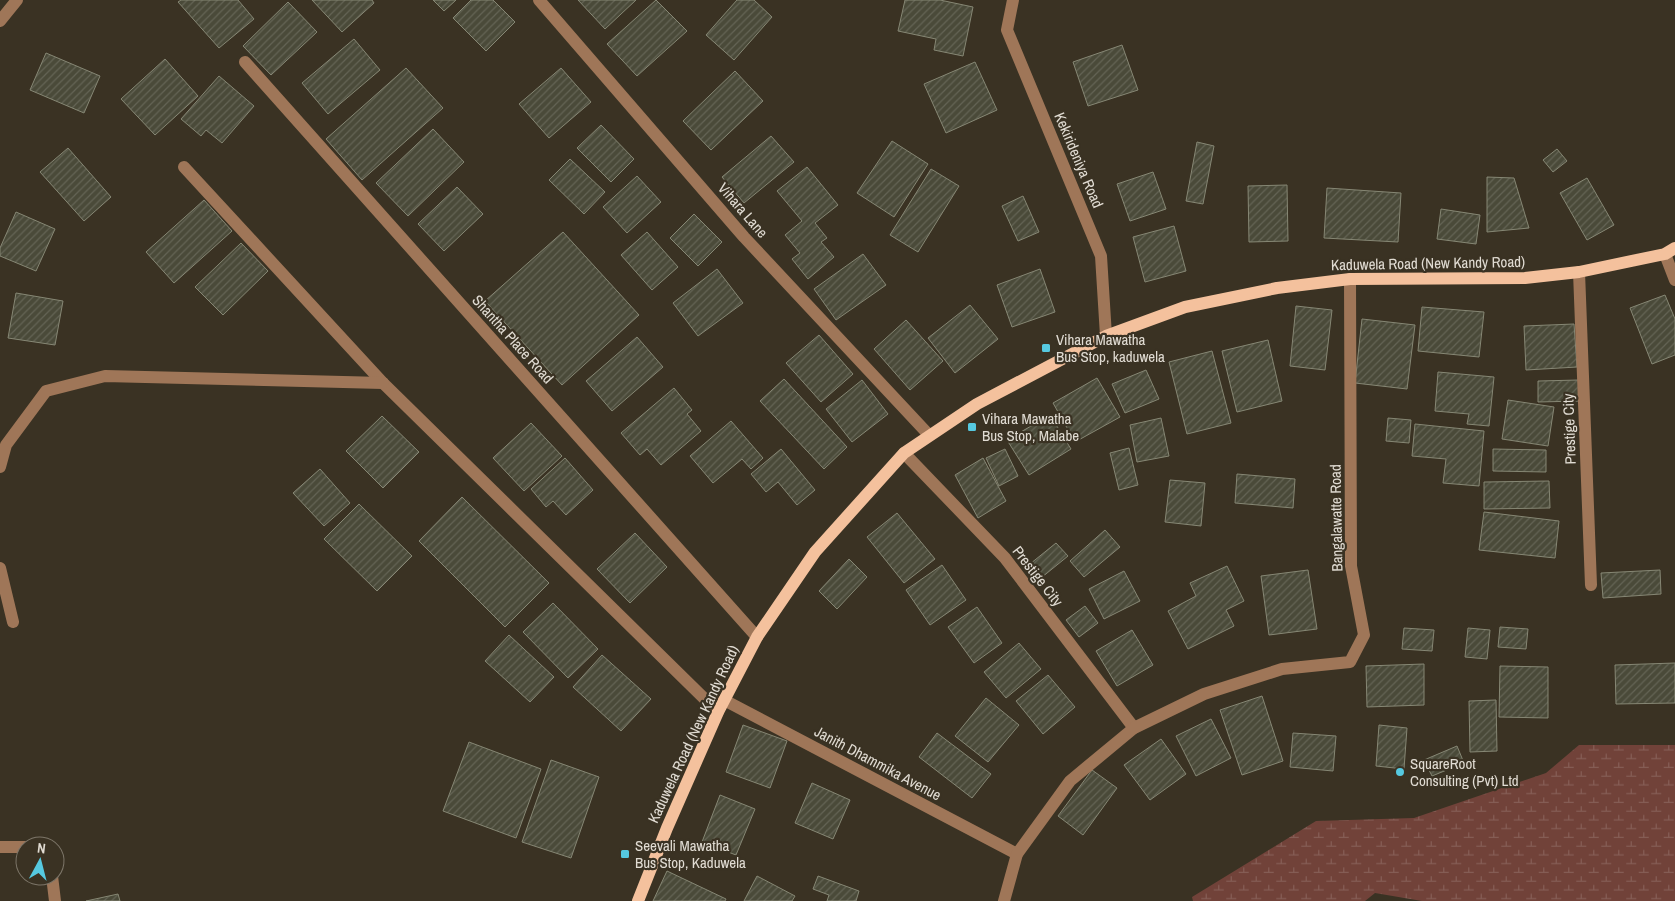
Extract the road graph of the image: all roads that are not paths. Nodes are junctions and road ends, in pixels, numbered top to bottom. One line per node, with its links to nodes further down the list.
1 (17, 0): 4 (street)
2 (539, 0): 13 (street, Vihara Lane)
3 (1012, 0): 11 (street, Kekirideniya Road)
4 (0, 21)
5 (245, 62): 19 (street, Shantha Place Road)
6 (184, 167): 12 (street)
7 (1670, 251): 8 (main road, Kaduwela Road (New Kandy Road)); 10 (street)
8 (1579, 272): 9 (main road, Kaduwela Road (New Kandy Road)); 17 (street, Prestige City)
9 (1350, 279): 11 (main road, Kaduwela Road (New Kandy Road)); 22 (street, Bangalawatte Road)
10 (1675, 280)
11 (1106, 336): 13 (main road, Kaduwela Road (New Kandy Road))
12 (384, 383): 15 (street); 21 (street)
13 (929, 435): 14 (main road, Kaduwela Road (New Kandy Road))
14 (904, 453): 19 (main road, Kaduwela Road (New Kandy Road)); 22 (street, Prestige City)
15 (0, 468)
16 (0, 568): 18 (street)
17 (1590, 585)
18 (13, 622)
19 (757, 637): 20 (main road, Kaduwela Road (New Kandy Road))
20 (724, 700): 21 (main road, Kaduwela Road (New Kandy Road)); 25 (street, Janith Dhammika Avenue)
21 (718, 712): 28 (main road, Kaduwela Road (New Kandy Road))
22 (1134, 728): 25 (street, Bangalawatte Road)
23 (0, 847): 24 (street)
24 (15, 847)
25 (1017, 854): 29 (street, Bangalawatte Road)
26 (53, 886): 27 (street)
27 (55, 901)
28 (638, 901)
29 (1004, 901)

